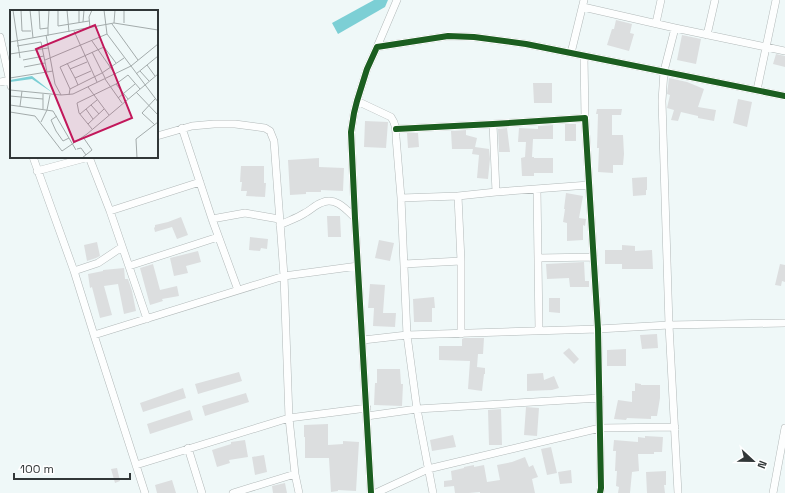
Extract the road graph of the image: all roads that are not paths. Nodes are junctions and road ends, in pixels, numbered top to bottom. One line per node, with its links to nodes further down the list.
1 (397, 0): 10 (street)
2 (661, 0): 6 (street)
3 (715, 0): 8 (street)
4 (776, 0): 11 (street)
5 (583, 3): 6 (street); 13 (street)
6 (656, 23): 7 (street)
7 (675, 28): 8 (street); 15 (street)
8 (707, 34): 11 (street)
9 (0, 36): 17 (street)
10 (377, 46): 13 (street); 20 (street)
11 (766, 47): 12 (street); 18 (street)
12 (785, 51)
13 (571, 53): 14 (street)
14 (584, 56): 15 (street); 21 (street)
15 (664, 71): 18 (street); 53 (street)
16 (0, 82): 17 (street)
17 (10, 83)
18 (757, 90): 19 (street)
19 (785, 96)
20 (357, 101): 24 (street); 37 (street)
21 (585, 118): 22 (street); 31 (street)
22 (493, 124): 24 (street); 33 (street)
23 (182, 128): 25 (street); 30 (street); 39 (street)
24 (396, 129): 35 (street)
25 (158, 136)
26 (32, 158): 29 (street)
27 (85, 158): 29 (street)
28 (89, 158): 36 (street)
29 (37, 171): 48 (street)
30 (200, 182): 36 (street); 38 (street)
31 (590, 185): 32 (street); 42 (street)
32 (537, 189): 33 (street); 43 (street)
33 (496, 192): 34 (street)
34 (458, 196): 35 (street); 44 (street)
35 (401, 198): 45 (street)
36 (110, 211): 41 (street)
37 (355, 218): 39 (street); 47 (street)
38 (212, 219): 39 (street); 40 (street)
39 (280, 222): 49 (street)
40 (218, 236): 46 (street); 50 (street)
41 (122, 247): 46 (street); 48 (street)
42 (594, 257): 43 (street); 54 (street)
43 (538, 258): 55 (street)
44 (462, 260): 45 (street); 56 (street)
45 (404, 264): 58 (street)
46 (129, 266): 51 (street)
47 (358, 266): 49 (street); 59 (street)
48 (74, 271): 57 (street)
49 (284, 276): 50 (street); 63 (street)
50 (238, 290): 51 (street)
51 (147, 319): 57 (street)
52 (785, 323): 53 (street)
53 (669, 325): 54 (street); 64 (street)
54 (598, 329): 55 (street); 60 (street)
55 (539, 331): 56 (street)
56 (461, 334): 58 (street)
57 (94, 335): 69 (street)
58 (408, 335): 59 (street); 61 (street)
59 (363, 340): 62 (street)
60 (600, 398): 61 (street); 65 (street)
61 (416, 409): 62 (street); 70 (street)
62 (367, 412): 63 (street); 76 (street)
63 (290, 418): 67 (street); 71 (street)
64 (674, 427): 65 (street); 80 (street)
65 (600, 428): 70 (street); 79 (street)
66 (785, 428): 68 (street)
67 (188, 448): 69 (street); 73 (street)
68 (783, 452): 81 (street)
69 (136, 465): 72 (street)
70 (428, 469): 77 (street); 78 (street)
71 (295, 474): 74 (street); 75 (street)
72 (145, 493)
73 (202, 493)
74 (233, 493)
75 (299, 493)
76 (371, 493)
77 (376, 493)
78 (433, 493)
79 (600, 493)
80 (678, 493)
81 (773, 493)

